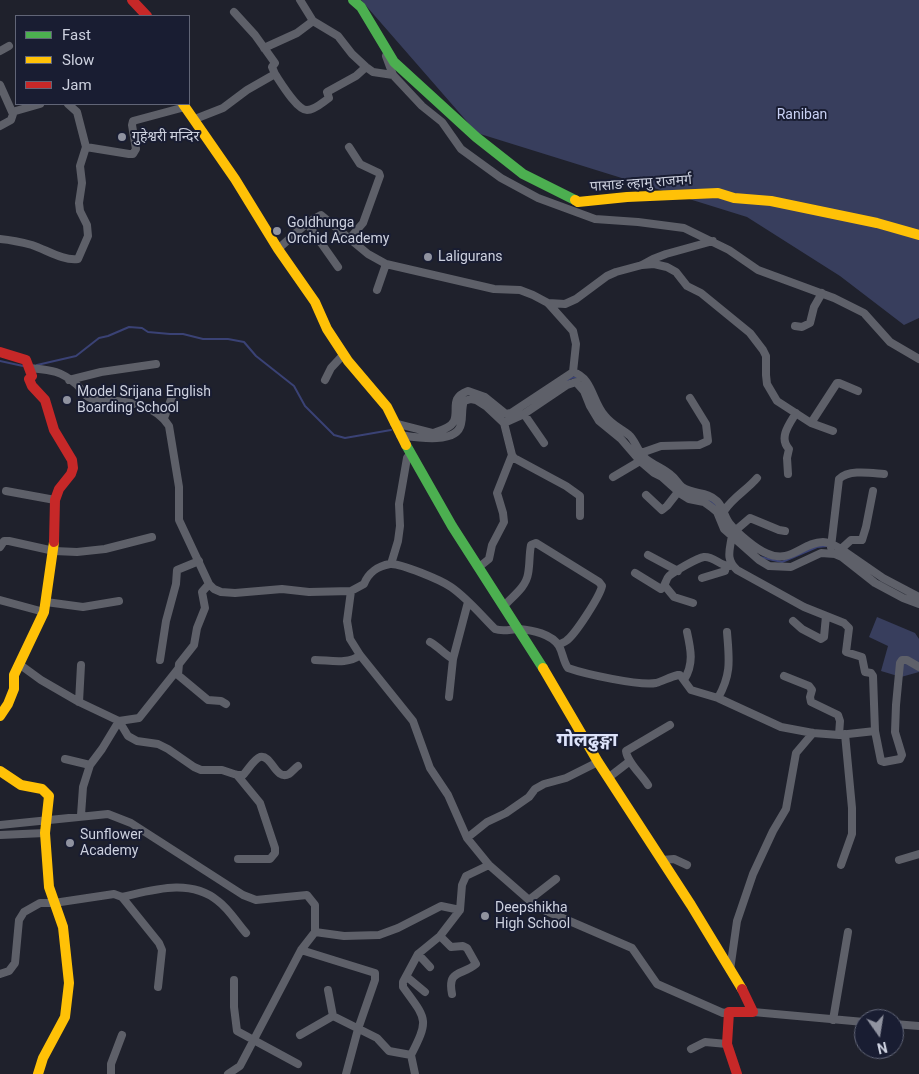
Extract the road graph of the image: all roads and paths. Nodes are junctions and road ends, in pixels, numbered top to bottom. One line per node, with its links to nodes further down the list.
1 (132, 0): 5 (street)
2 (300, 0): 6 (street)
3 (353, 0): 7 (street, पासाङ ल्हामु राजमर्ग)
4 (234, 12): 9 (street)
5 (146, 15)
6 (313, 22): 9 (street); 11 (street)
7 (378, 34): 13 (street); 24 (street, पासाङ ल्हामु राजमर्ग)
8 (9, 46): 10 (street)
9 (264, 48): 12 (street)
10 (0, 51)
11 (366, 67): 12 (street); 13 (street)
12 (275, 74): 19 (street)
13 (393, 75): 27 (street)
14 (0, 85): 18 (street)
15 (36, 105): 18 (street)
16 (69, 105): 22 (street)
17 (184, 106): 19 (street); 22 (street)
18 (12, 112): 20 (street)
19 (195, 119): 28 (street)
20 (0, 126)
21 (349, 147): 25 (street)
22 (86, 148): 26 (street)
23 (307, 223): 25 (street); 28 (street); 31 (street)
24 (919, 235)
25 (350, 238): 29 (street)
26 (0, 239)
27 (713, 241): 30 (street); 33 (street)
28 (278, 249): 37 (street)
29 (386, 264): 32 (street); 34 (street)
30 (642, 265): 34 (street); 47 (street)
31 (338, 267)
32 (377, 290)
33 (822, 293): 35 (street); 38 (street)
34 (548, 303): 41 (street)
35 (795, 326)
36 (0, 352): 39 (street)
37 (344, 354): 43 (street); 51 (street)
38 (919, 359)
39 (26, 362): 42 (street); 67 (street)
40 (156, 364): 42 (street)
41 (573, 372): 51 (street); 58 (street)
42 (69, 380): 49 (street)
43 (325, 380)
44 (858, 391): 50 (street)
45 (172, 397): 49 (street)
46 (690, 398): 58 (street)
47 (796, 413): 50 (street); 59 (street)
48 (524, 414): 52 (street); 55 (street); 58 (street)
49 (164, 418): 78 (street)
50 (811, 422): 53 (street)
51 (394, 423): 54 (street)
52 (504, 423): 54 (street); 57 (street)
53 (833, 431)
54 (400, 435): 56 (street)
55 (544, 443)
56 (410, 454): 79 (street); 81 (street)
57 (512, 455): 69 (street); 81 (street)
58 (640, 457): 61 (street); 64 (street)
59 (788, 474)
60 (884, 474): 74 (street)
61 (613, 477)
62 (757, 478): 68 (street)
63 (6, 491): 67 (street)
64 (681, 491): 66 (street); 68 (street); 71 (street)
65 (873, 491): 75 (street)
66 (646, 495)
67 (55, 500): 76 (street)
68 (724, 510): 71 (street)
69 (580, 516)
70 (785, 531): 71 (street)
71 (736, 535): 74 (street); 74 (street); 80 (street)
72 (152, 537): 76 (street)
73 (0, 547): 76 (street)
74 (830, 548): 75 (street); 93 (street)
75 (841, 549): 88 (street)
76 (54, 551): 95 (street)
77 (648, 555): 82 (street)
78 (199, 561): 85 (street); 105 (street)
79 (391, 564): 87 (street); 91 (street)
80 (728, 565): 82 (street); 84 (street); 96 (street)
81 (479, 567): 94 (street)
82 (678, 571): 86 (street)
83 (634, 573): 86 (street)
84 (702, 578)
85 (209, 584): 87 (street); 110 (street)
86 (665, 586): 92 (street)
87 (351, 591): 103 (street)
88 (919, 597)
89 (0, 600): 95 (street)
90 (120, 601): 95 (street)
91 (468, 602): 98 (street); 104 (street)
92 (693, 603)
93 (919, 604)
94 (504, 606): 98 (street); 102 (street)
95 (45, 607): 107 (street)
96 (826, 616): 97 (street); 120 (street)
97 (793, 621)
98 (519, 629): 102 (street); 125 (street)
99 (687, 632): 112 (street)
100 (727, 632): 114 (street)
101 (430, 642): 104 (street)
102 (559, 644): 112 (street)
103 (360, 654): 106 (street); 137 (street)
104 (453, 658): 113 (street)
105 (160, 660)
106 (315, 660)
107 (19, 664): 115 (street); 117 (street)
108 (81, 665): 115 (street)
109 (919, 667): 120 (street)
110 (178, 669): 116 (street); 118 (street)
111 (784, 676): 122 (street)
112 (684, 680): 114 (street)
113 (449, 697)
114 (718, 698): 121 (street)
115 (79, 702): 118 (street)
116 (226, 704)
117 (0, 716)
118 (119, 720): 126 (street); 129 (street)
119 (670, 725): 124 (street)
120 (875, 731): 122 (street)
121 (813, 733): 122 (street); 157 (street)
122 (842, 734): 144 (street)
123 (65, 759): 126 (street)
124 (630, 761): 130 (street); 131 (street)
125 (598, 762): 130 (street); 137 (street)
126 (90, 765): 132 (street)
127 (298, 766): 129 (street)
128 (0, 771): 133 (street)
129 (237, 775): 139 (street)
130 (608, 778): 140 (street)
131 (648, 786)
132 (81, 815): 133 (street); 150 (street)
133 (47, 821): 134 (street); 135 (street)
134 (0, 825)
135 (45, 833): 136 (street); 148 (street)
136 (0, 835)
137 (467, 838): 142 (street)
138 (919, 854): 141 (street)
139 (238, 859)
140 (662, 860): 143 (street); 157 (street)
141 (899, 860)
142 (489, 865): 147 (street); 149 (street)
143 (687, 865)
144 (840, 865)
145 (556, 879): 147 (street)
146 (122, 897): 148 (street); 152 (street); 161 (street)
147 (529, 900): 165 (street)
148 (54, 903): 158 (street); 180 (street)
149 (460, 910): 150 (street); 153 (street)
150 (315, 932): 154 (street)
151 (848, 932): 168 (street)
152 (246, 933)
153 (440, 936): 155 (street); 164 (street)
154 (301, 950): 172 (street); 175 (street)
155 (418, 954): 156 (street); 159 (street)
156 (430, 967)
157 (730, 970): 166 (street)
158 (0, 974)
159 (407, 977): 163 (street); 178 (street)
160 (234, 980): 175 (street)
161 (158, 986)
162 (328, 990): 167 (street)
163 (425, 992)
164 (452, 994)
165 (729, 1012): 166 (street); 176 (street)
166 (753, 1012): 168 (street)
167 (333, 1016): 172 (street); 174 (street)
168 (833, 1020): 169 (street)
169 (854, 1021)
170 (904, 1025): 171 (street)
171 (919, 1026)
172 (358, 1029): 178 (street); 183 (street)
173 (122, 1035): 181 (street)
174 (300, 1035)
175 (253, 1040): 179 (street); 182 (street)
176 (727, 1044): 177 (street); 185 (street)
177 (691, 1049)
178 (411, 1055): 184 (street)
179 (298, 1064)
180 (38, 1074)
181 (111, 1074)
182 (228, 1074)
183 (346, 1074)
184 (415, 1074)
185 (737, 1074)

